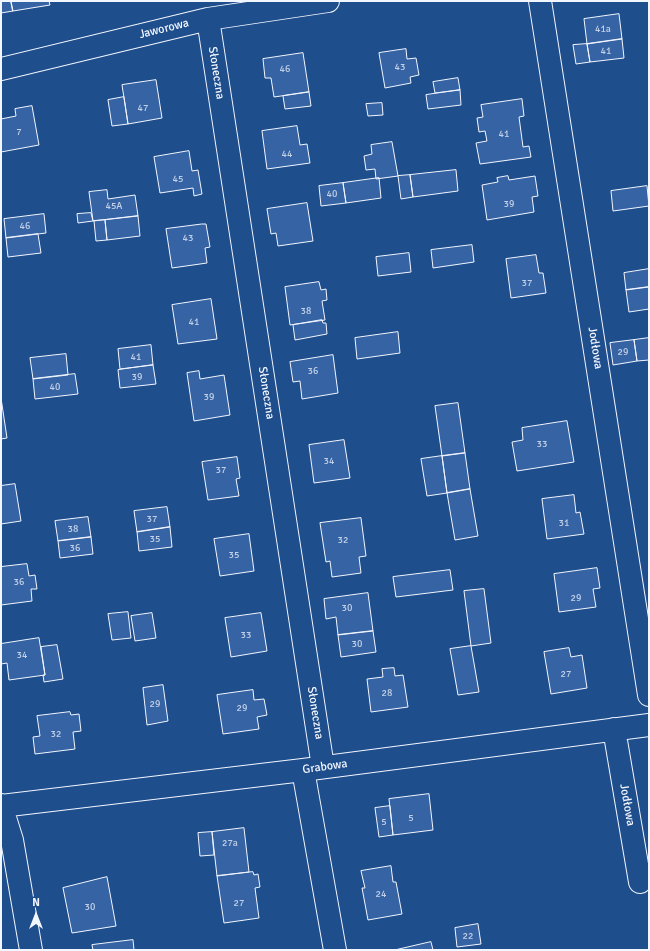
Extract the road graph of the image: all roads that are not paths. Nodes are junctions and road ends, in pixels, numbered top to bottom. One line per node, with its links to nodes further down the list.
1 (328, 1): 3 (street, Jaworowa)
2 (540, 1): 5 (street, Jodłowa)
3 (208, 19): 4 (street, Jaworowa); 8 (street, Słoneczna)
4 (1, 69)
5 (649, 695)
6 (649, 725): 7 (street, Grabowa)
7 (614, 729): 8 (street, Grabowa); 10 (street, Jodłowa)
8 (313, 768): 9 (street, Grabowa); 12 (street, Słoneczna)
9 (1, 806): 11 (street)
10 (640, 882)
11 (31, 950)
12 (335, 950)

